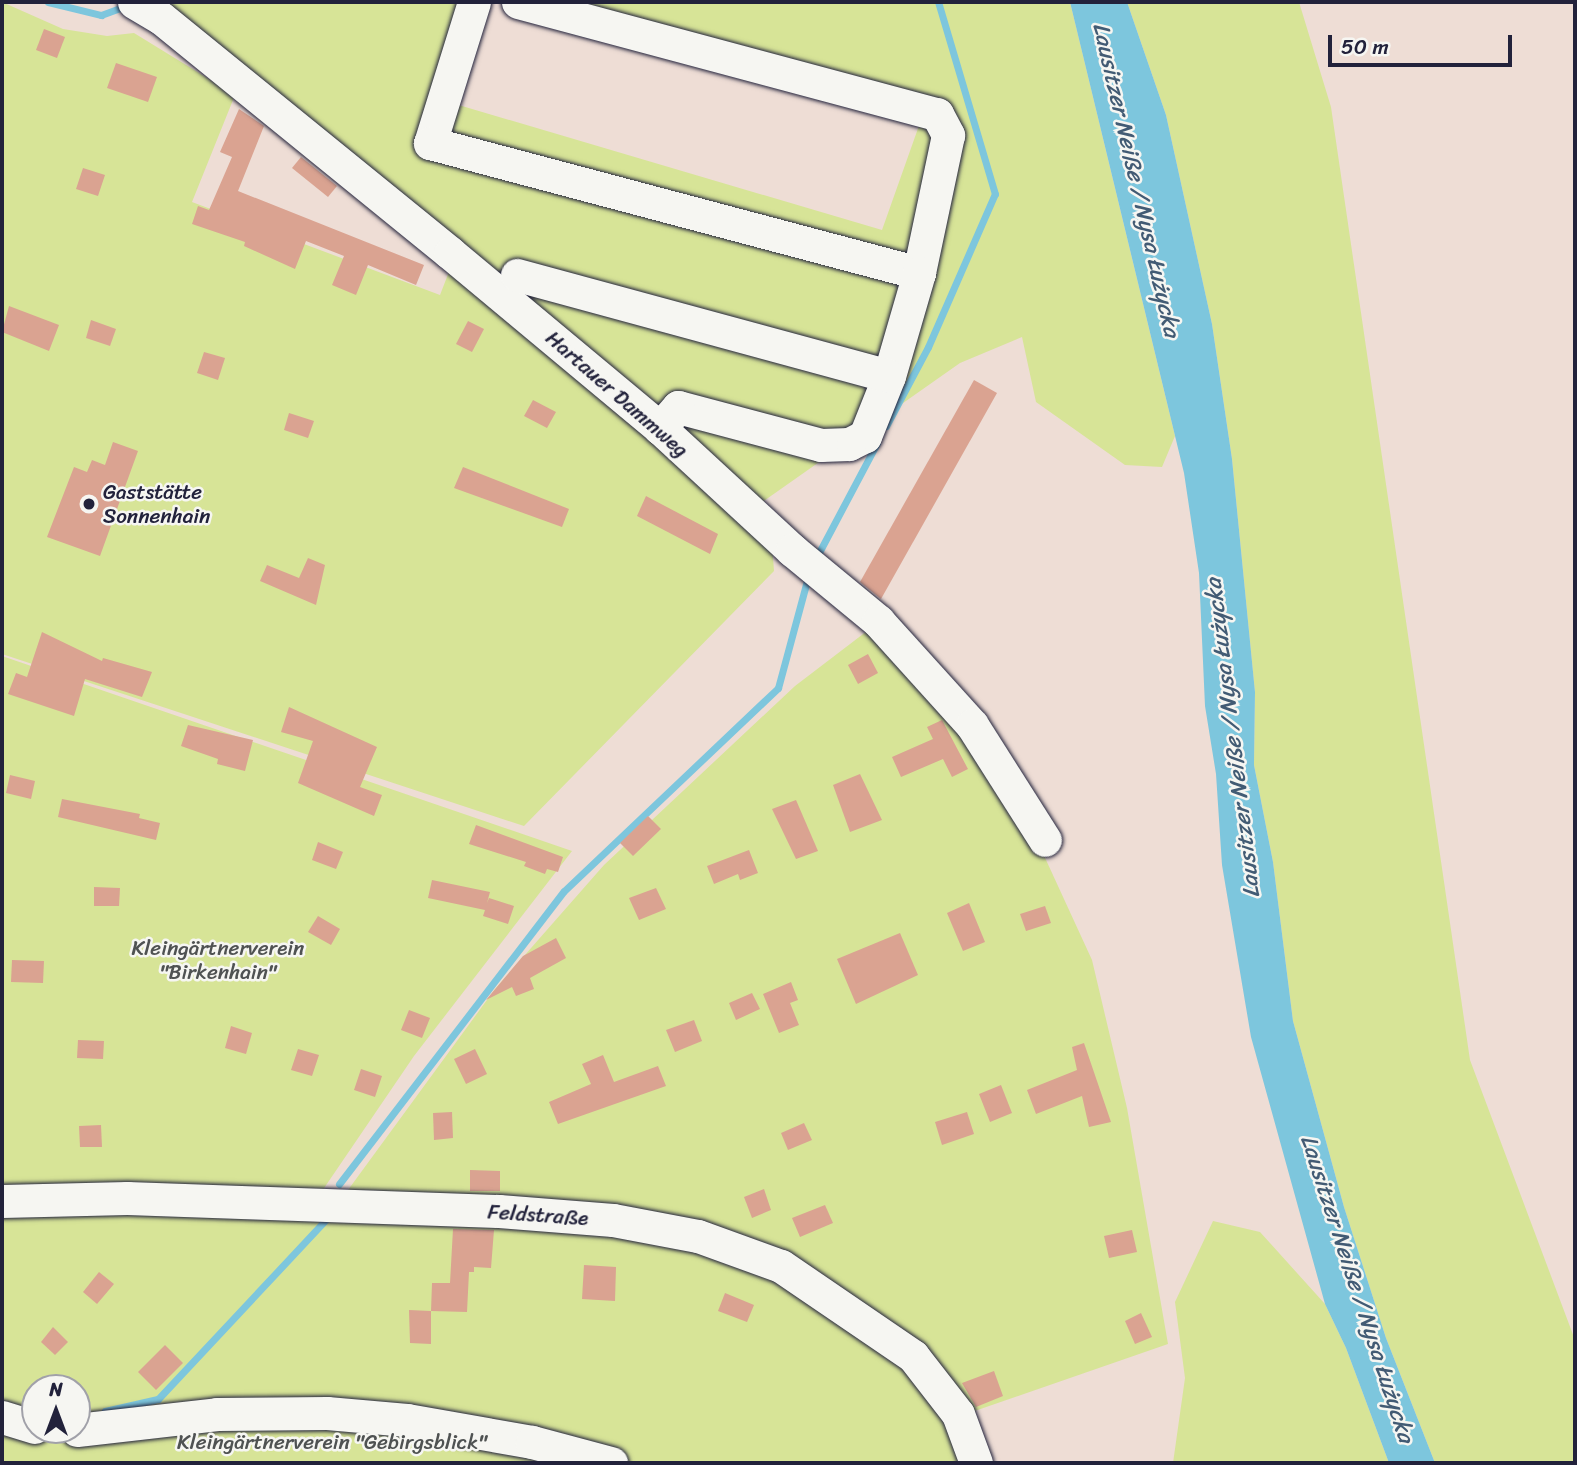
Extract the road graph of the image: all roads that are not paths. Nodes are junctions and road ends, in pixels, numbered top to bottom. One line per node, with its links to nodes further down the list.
1 (474, 2): 4 (street)
2 (518, 2): 4 (street)
3 (143, 7): 7 (street, Hartauer Dammweg)
4 (919, 273): 6 (street)
5 (517, 275): 6 (street)
6 (889, 376): 7 (street)
7 (660, 428): 8 (street, Hartauer Dammweg)
8 (1045, 840)
9 (2, 1201): 14 (street, Feldstraße)
10 (2, 1417): 11 (street)
11 (21, 1423)
12 (91, 1428): 13 (street)
13 (611, 1463)
14 (976, 1463)

